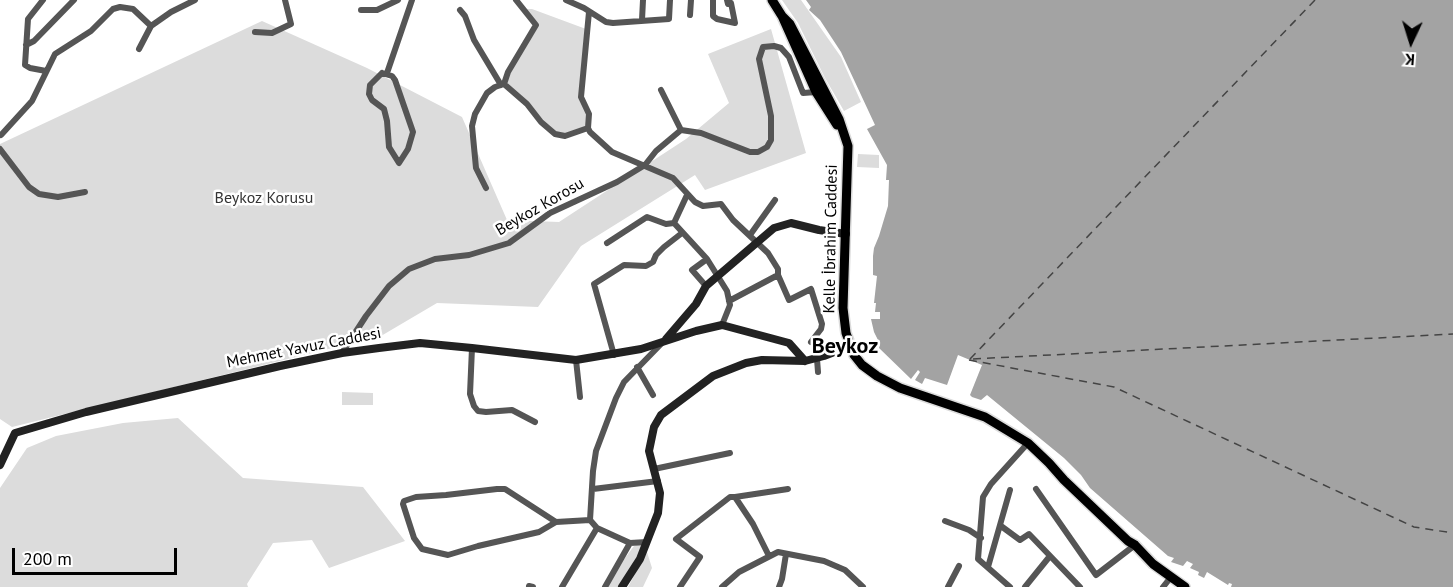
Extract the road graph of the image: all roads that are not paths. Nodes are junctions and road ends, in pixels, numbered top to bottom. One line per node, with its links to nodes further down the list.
1 (43, 0): 24 (street)
2 (74, 0): 24 (street)
3 (195, 0): 22 (street)
4 (285, 0): 23 (street)
5 (398, 0): 16 (street)
6 (412, 0): 27 (street)
7 (516, 0): 28 (street)
8 (566, 0): 18 (street)
9 (589, 0): 18 (street)
10 (643, 0): 21 (street)
11 (670, 0): 21 (street)
12 (691, 0): 19 (street)
13 (713, 0): 14 (street)
14 (727, 0)
15 (772, 0): 20 (main road, Kelle İbrahim Caddesi)
16 (361, 10)
17 (460, 10): 28 (street)
18 (587, 10): 21 (street); 31 (street)
19 (690, 15)
20 (782, 15): 30 (main road, Kelle İbrahim Caddesi); 33 (main road, Kelle İbrahim Caddesi)
21 (642, 20)
22 (151, 26): 25 (street); 26 (street)
23 (255, 32)
24 (26, 45): 26 (street)
25 (139, 49)
26 (46, 71): 34 (street)
27 (387, 74): 27 (street)
28 (502, 84): 31 (street); 37 (street)
29 (661, 90): 32 (street)
30 (816, 92): 32 (street); 33 (main road, Kelle İbrahim Caddesi)
31 (588, 128): 36 (street)
32 (681, 130): 36 (street, Beykoz Korosu)
33 (843, 134): 43 (main road, Kelle İbrahim Caddesi)
34 (0, 135)
35 (0, 149): 38 (street)
36 (645, 165): 39 (street); 57 (street, Beykoz Korosu)
37 (486, 188)
38 (85, 192)
39 (687, 195): 41 (street); 44 (street)
40 (775, 200): 44 (street)
41 (674, 223): 42 (street); 46 (street)
42 (682, 233): 47 (street); 58 (street)
43 (846, 234): 45 (street); 55 (main road, Kelle İbrahim Caddesi)
44 (750, 235): 45 (street)
45 (757, 242): 48 (street); 49 (street)
46 (607, 243)
47 (707, 259): 48 (street); 50 (street)
48 (718, 275): 50 (street); 51 (street)
49 (778, 275): 51 (street); 54 (street)
50 (706, 286): 53 (street)
51 (729, 301): 52 (street)
52 (722, 325): 53 (street, Mehmet Yavuz Caddesi); 61 (street, Mehmet Yavuz Caddesi)
53 (665, 341): 58 (street, Mehmet Yavuz Caddesi); 62 (street)
54 (811, 342)
55 (850, 346): 59 (street); 67 (main road)
56 (472, 348): 57 (street, Mehmet Yavuz Caddesi); 60 (street, Mehmet Yavuz Caddesi); 66 (street)
57 (342, 353): 69 (street, Mehmet Yavuz Caddesi)
58 (614, 355): 60 (street, Mehmet Yavuz Caddesi)
59 (817, 358): 61 (street); 63 (street)
60 (576, 360): 65 (street)
61 (805, 361): 70 (street)
62 (637, 367): 64 (street); 72 (street)
63 (818, 372)
64 (653, 395)
65 (580, 398)
66 (535, 422)
67 (1028, 443): 82 (street); 85 (main road)
68 (730, 453): 70 (street)
69 (0, 465)
70 (654, 469): 71 (street)
71 (658, 481): 72 (street); 83 (street)
72 (593, 489): 77 (street)
73 (788, 489): 76 (street)
74 (1036, 489): 85 (street)
75 (1010, 490): 80 (street)
76 (735, 497): 87 (street); 95 (street)
77 (590, 520): 79 (street); 81 (street)
78 (945, 521): 82 (street)
79 (556, 522): 79 (street)
80 (1000, 526): 88 (street); 90 (street)
81 (597, 528): 84 (street); 92 (street)
82 (981, 538): 90 (street)
83 (647, 542): 84 (street); 94 (street)
84 (630, 543): 93 (street)
85 (1135, 545): 91 (main road)
86 (786, 554): 87 (street); 97 (street); 98 (street)
87 (769, 556): 96 (street)
88 (1050, 556): 101 (street); 102 (street)
89 (959, 566): 99 (street)
90 (988, 567): 100 (street)
91 (1171, 577): 103 (street); 104 (main road)
92 (562, 587)
93 (605, 587)
94 (622, 587)
95 (680, 587)
96 (722, 587)
97 (779, 587)
98 (863, 587)
99 (948, 587)
100 (1010, 587)
101 (1025, 587)
102 (1080, 587)
103 (1163, 587)
104 (1185, 587)

